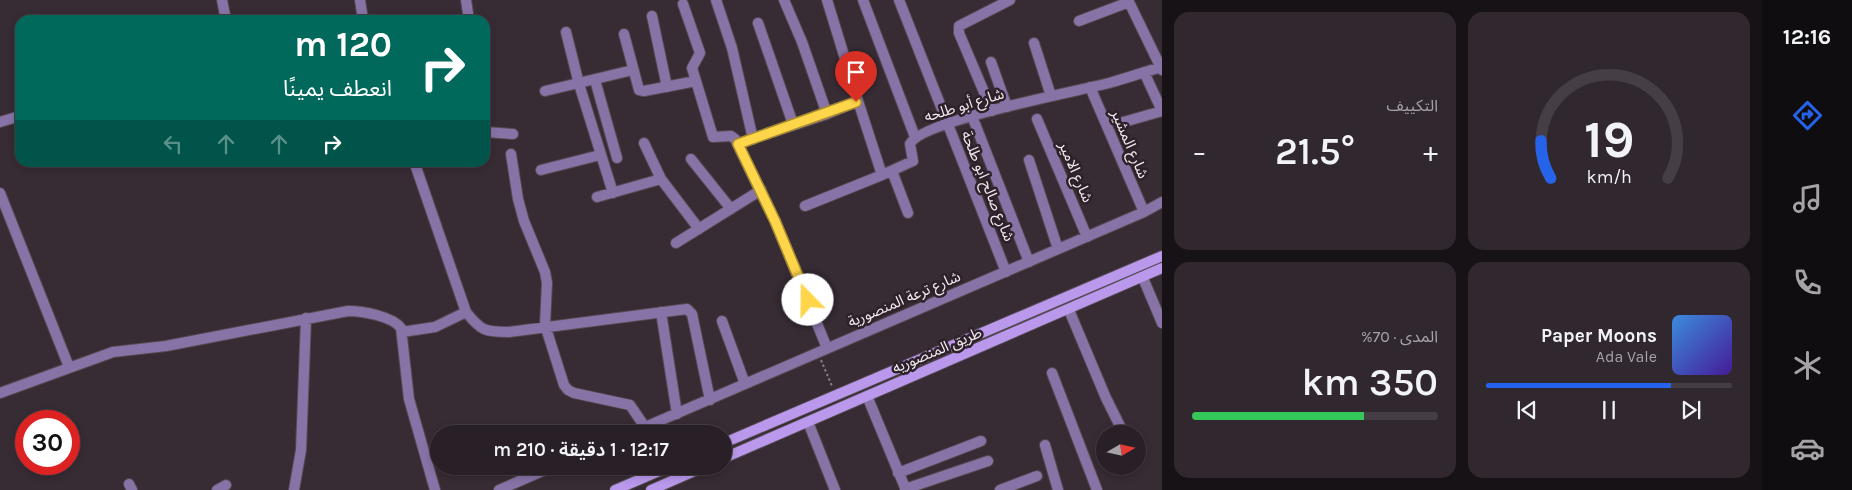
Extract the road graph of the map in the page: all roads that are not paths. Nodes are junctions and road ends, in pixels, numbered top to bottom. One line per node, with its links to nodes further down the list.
1 (222, 0): 12 (street)
2 (360, 0): 13 (street)
3 (466, 0): 14 (street)
4 (716, 0): 47 (street)
5 (784, 0): 36 (street)
6 (827, 0): 32 (street)
7 (863, 0): 46 (street)
8 (899, 0): 43 (street, شارع صالح ابو طلحة)
9 (1010, 0): 34 (street)
10 (1128, 1): 16 (street); 22 (street)
11 (682, 4): 26 (street)
12 (225, 15)
13 (362, 15)
14 (468, 15)
15 (652, 16): 28 (street)
16 (1079, 21)
17 (758, 23): 42 (street)
18 (566, 32): 27 (street)
19 (624, 34): 23 (street)
20 (1034, 43): 31 (street)
21 (991, 62): 33 (street)
22 (1161, 68): 24 (street, شارع أبو طلحه)
23 (633, 70): 25 (street); 28 (street)
24 (1144, 72): 29 (street, شارع أبو طلحه); 35 (street)
25 (595, 80): 27 (street); 52 (street)
26 (696, 81): 28 (street); 49 (street)
27 (579, 84): 30 (street); 51 (street)
28 (667, 87)
29 (1090, 87): 31 (street, شارع أبو طلحه); 67 (street, شارع المشير)
30 (545, 91)
31 (1051, 96): 33 (street, شارع أبو طلحه)
32 (858, 101): 36 (street); 57 (street)
33 (1007, 107): 34 (street, شارع أبو طلحه)
34 (992, 111): 37 (street, شارع أبو طلحه)
35 (1162, 112): 41 (street)
36 (827, 114): 42 (street)
37 (972, 116): 43 (street, شارع أبو طلحه); 73 (street)
38 (15, 118): 40 (street)
39 (1036, 119): 69 (street, شارع الامير)
40 (0, 122)
41 (1120, 123)
42 (793, 124): 47 (street)
43 (946, 124): 46 (street, شارع أبو طلحه); 75 (street, شارع صالح ابو طلحة)
44 (490, 132): 45 (street)
45 (513, 134)
46 (915, 137): 57 (street, شارع أبو طلحه)
47 (753, 139): 49 (street)
48 (644, 143): 58 (street)
49 (738, 144): 59 (street)
50 (511, 154): 83 (street)
51 (600, 155): 56 (street); 61 (street)
52 (617, 158)
53 (691, 160): 65 (street)
54 (1029, 160): 71 (street)
55 (416, 167): 78 (street)
56 (541, 170)
57 (887, 173): 64 (street); 66 (street)
58 (661, 179): 61 (street); 68 (street)
59 (761, 190): 65 (street); 86 (street)
60 (0, 193): 88 (street)
61 (613, 193): 62 (street)
62 (597, 197)
63 (1162, 202): 67 (street, شارع ترعة المنصورية)
64 (805, 206)
65 (731, 209): 68 (street)
66 (908, 212)
67 (1144, 212): 69 (street, شارع ترعة المنصورية)
68 (699, 229): 70 (street)
69 (1087, 237): 71 (street, شارع ترعة المنصورية)
70 (676, 243)
71 (1058, 249): 73 (street, شارع ترعة المنصورية)
72 (1162, 256): 85 (main road, طريق المنصوريه)
73 (1029, 262): 75 (street, شارع ترعة المنصورية)
74 (1162, 268): 76 (main road, طريق المنصوريه)
75 (1006, 272): 86 (street, شارع ترعة المنصورية)
76 (1143, 278): 77 (main road, طريق المنصوريه); 82 (street)
77 (1068, 310): 87 (main road, طريق المنصوريه); 98 (street)
78 (466, 312): 83 (street); 84 (street)
79 (661, 312): 83 (street); 93 (street); 94 (street)
80 (306, 318): 84 (street); 88 (street); 111 (street)
81 (722, 320): 90 (street)
82 (1162, 323)
83 (545, 325): 96 (street)
84 (402, 332): 112 (street)
85 (973, 336): 87 (main road); 99 (main road, طريق المنصوريه)
86 (827, 348): 90 (street, شارع ترعة المنصورية)
87 (978, 348): 92 (main road, طريق المنصوريه)
88 (69, 367): 91 (street)
89 (1052, 373): 119 (street)
90 (745, 384): 93 (street, شارع ترعة المنصورية)
91 (0, 393)
92 (867, 396): 95 (main road, طريق المنصوريه); 104 (street)
93 (710, 400): 94 (street, شارع ترعة المنصورية)
94 (677, 414): 97 (street, شارع ترعة المنصورية)
95 (808, 422): 102 (main road, طريق المنصوريه); 116 (street)
96 (644, 425)
97 (650, 425)
98 (1120, 425)
99 (732, 440)
100 (981, 442): 104 (street)
101 (1045, 445): 118 (street)
102 (732, 455)
103 (988, 461): 110 (street)
104 (898, 473): 110 (street)
105 (533, 475): 113 (street)
106 (650, 475): 114 (main road)
107 (691, 475): 109 (main road)
108 (1037, 476): 117 (street)
109 (674, 485): 115 (main road)
110 (905, 489)
111 (294, 490)
112 (435, 490)
113 (499, 490)
114 (615, 490)
115 (651, 490)
116 (835, 490)
117 (1000, 490)
118 (1058, 490)
119 (1097, 490)

